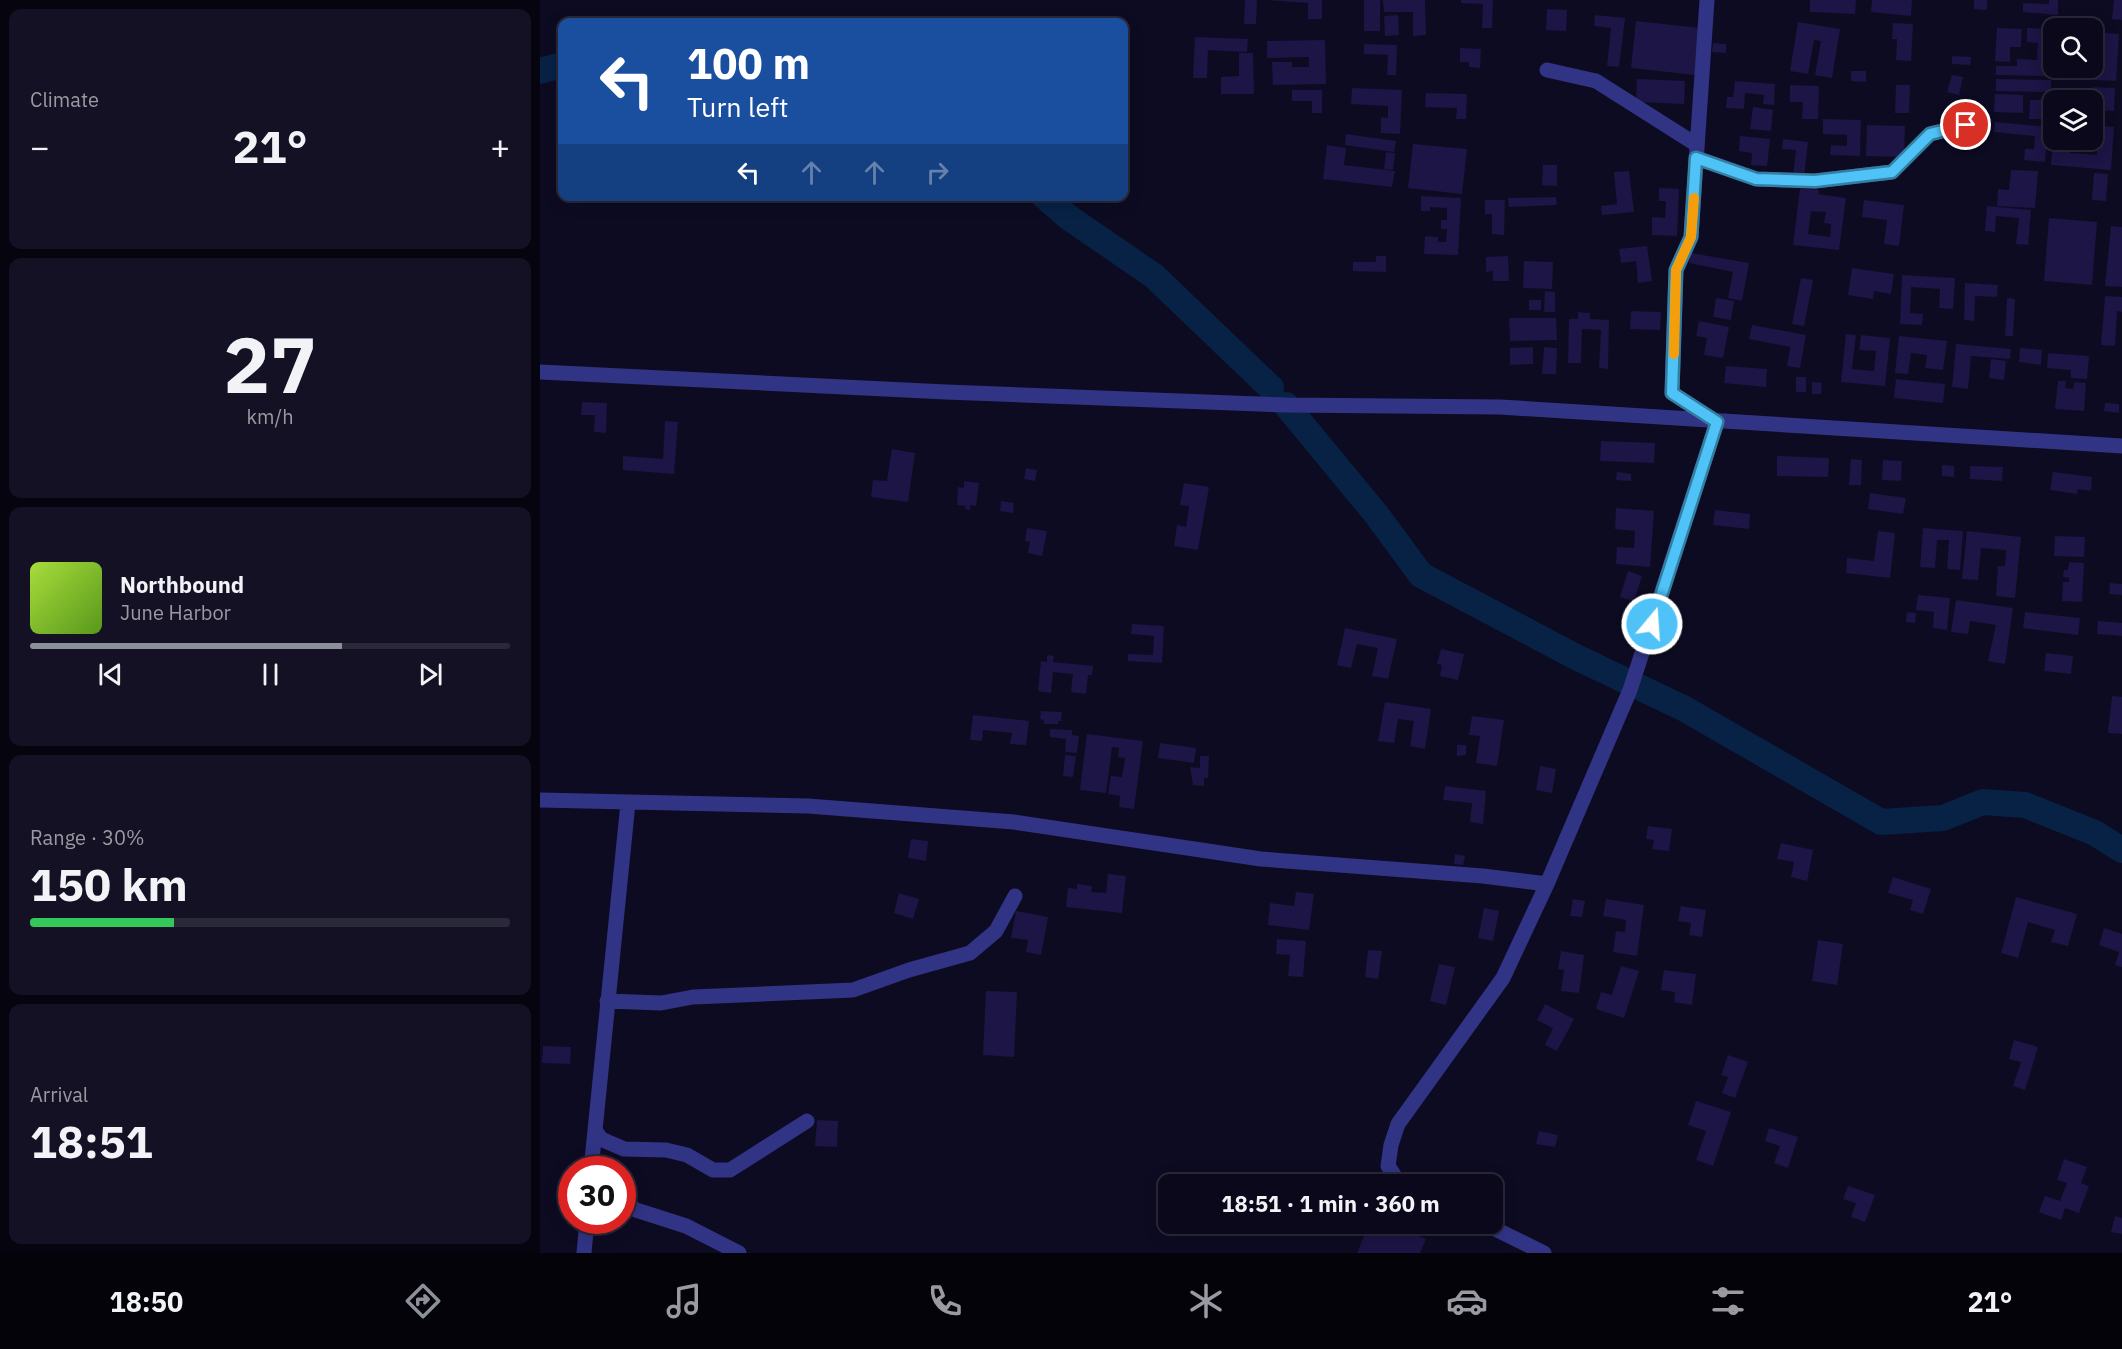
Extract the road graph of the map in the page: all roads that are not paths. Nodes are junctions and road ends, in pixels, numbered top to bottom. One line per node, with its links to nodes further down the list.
1 (1707, 0): 4 (street)
2 (1547, 70): 4 (street)
3 (1966, 125): 4 (street)
4 (1697, 152): 6 (street)
5 (540, 372): 6 (street)
6 (1717, 422): 7 (street); 10 (street)
7 (2122, 446)
8 (540, 800): 9 (street)
9 (628, 803): 10 (street); 12 (street)
10 (1547, 884): 16 (street)
11 (1015, 896): 12 (street)
12 (608, 1001): 14 (street)
13 (807, 1121): 14 (street)
14 (595, 1130): 15 (street)
15 (593, 1156)
16 (1393, 1174)
17 (636, 1210): 21 (street)
18 (1503, 1233): 22 (street)
19 (586, 1234): 20 (street)
20 (584, 1253)
21 (739, 1253)
22 (1544, 1253)

